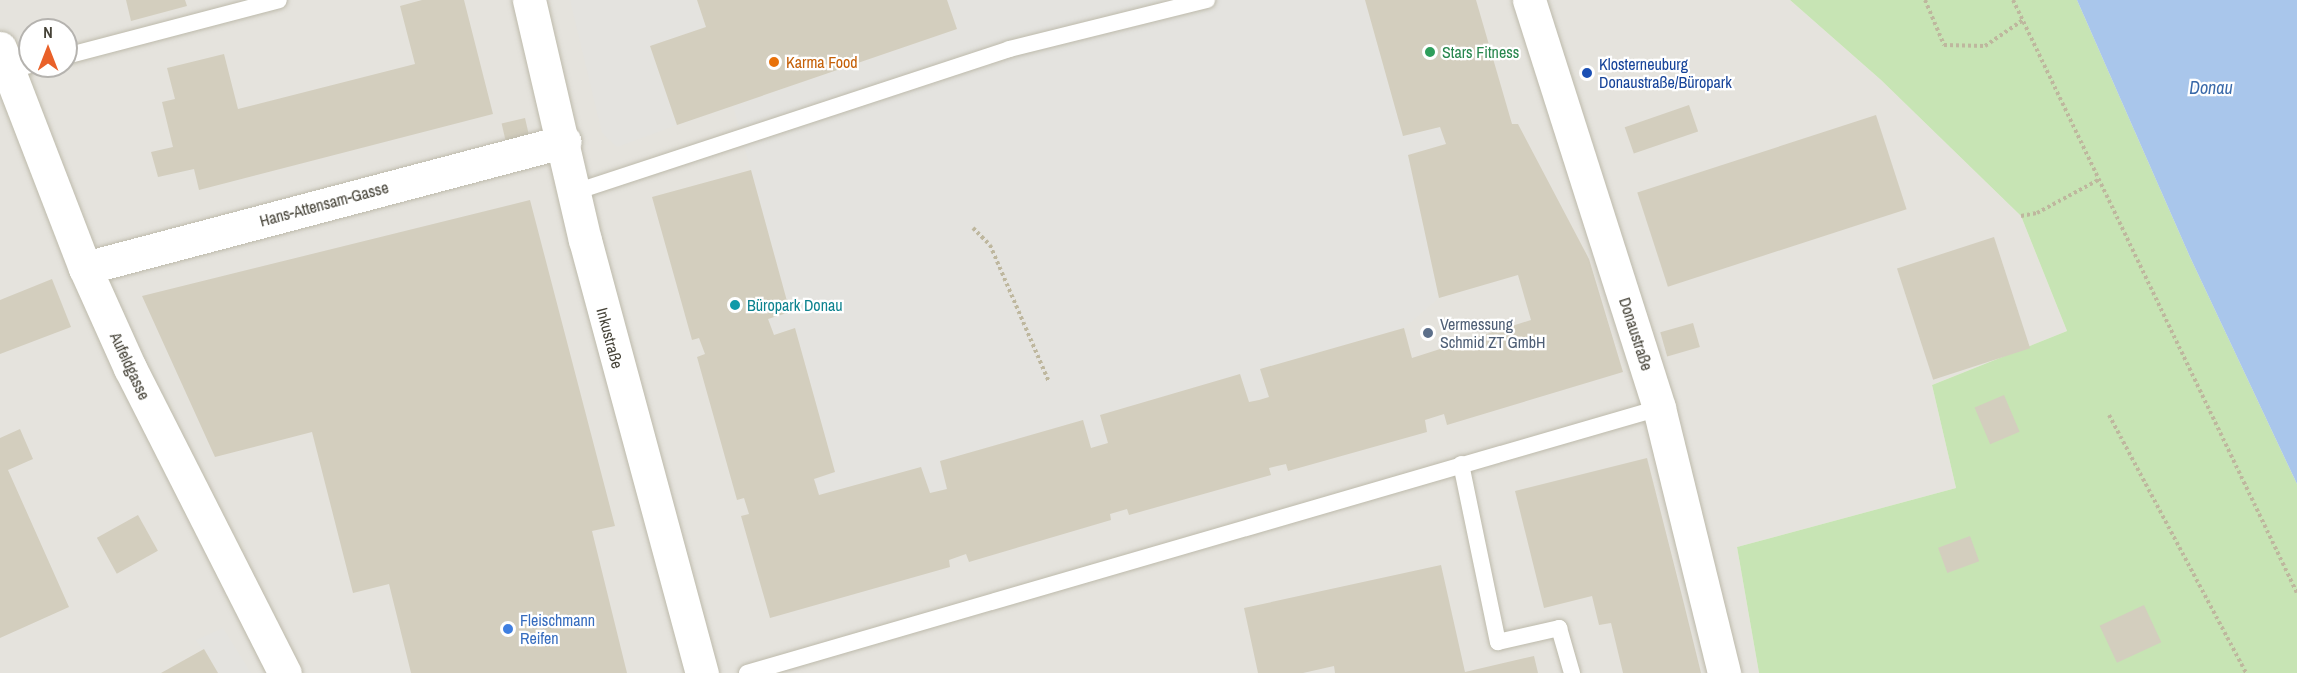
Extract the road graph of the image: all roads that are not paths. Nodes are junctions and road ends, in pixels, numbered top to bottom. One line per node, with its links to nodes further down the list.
1 (279, 0): 5 (lane)
2 (529, 0): 7 (street, Inkustraße)
3 (1207, 0): 8 (lane)
4 (1529, 0): 10 (street, Donaustraße)
5 (78, 53)
6 (13, 61): 9 (street, Aufeldgasse)
7 (564, 141): 8 (street, Inkustraße); 9 (street, Hans-Attensam-Gasse)
8 (575, 192): 13 (street, Inkustraße)
9 (85, 267): 12 (street, Aufeldgasse)
10 (1659, 408): 11 (lane); 16 (street, Donaustraße)
11 (1461, 464): 14 (lane); 15 (lane)
12 (285, 673)
13 (702, 673)
14 (747, 673)
15 (1572, 673)
16 (1724, 673)

